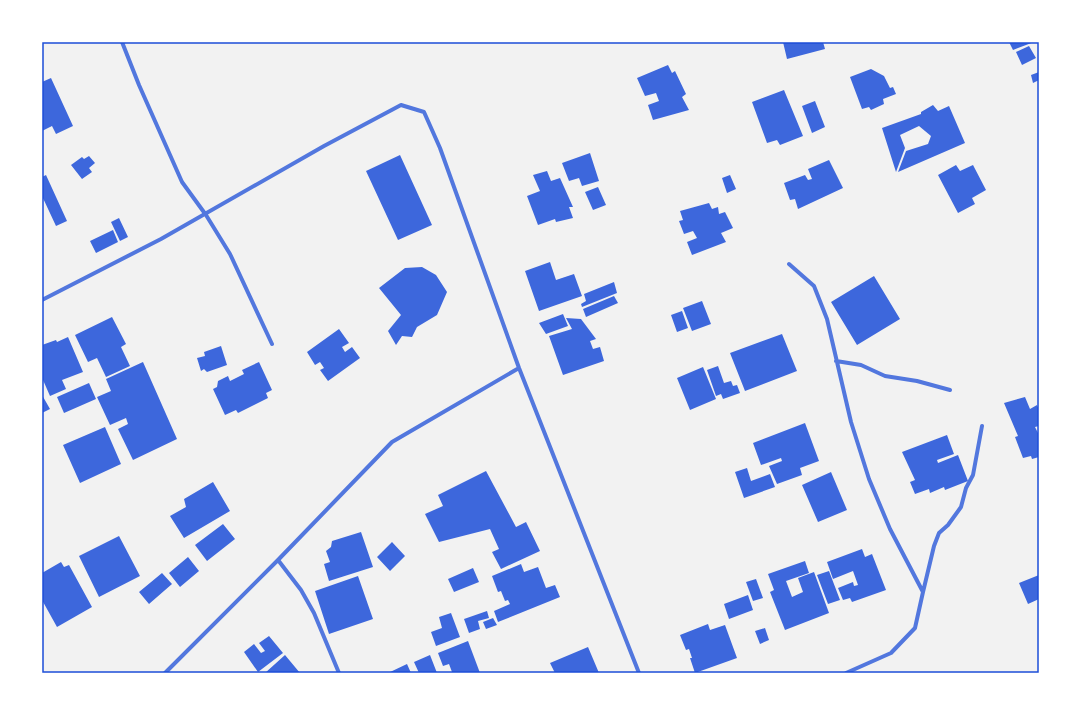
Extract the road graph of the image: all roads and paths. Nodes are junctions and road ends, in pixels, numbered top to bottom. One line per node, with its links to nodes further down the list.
1 (122, 42): 2 (street)
2 (206, 214): 4 (street); 5 (street); 7 (street)
3 (789, 264): 6 (street)
4 (42, 300)
5 (272, 344)
6 (836, 362): 8 (street); 11 (street)
7 (519, 368): 10 (street); 14 (street)
8 (950, 390)
9 (982, 426): 11 (street)
10 (278, 560): 12 (street); 13 (street)
11 (923, 592): 15 (street)
12 (165, 673)
13 (339, 673)
14 (639, 673)
15 (846, 673)

